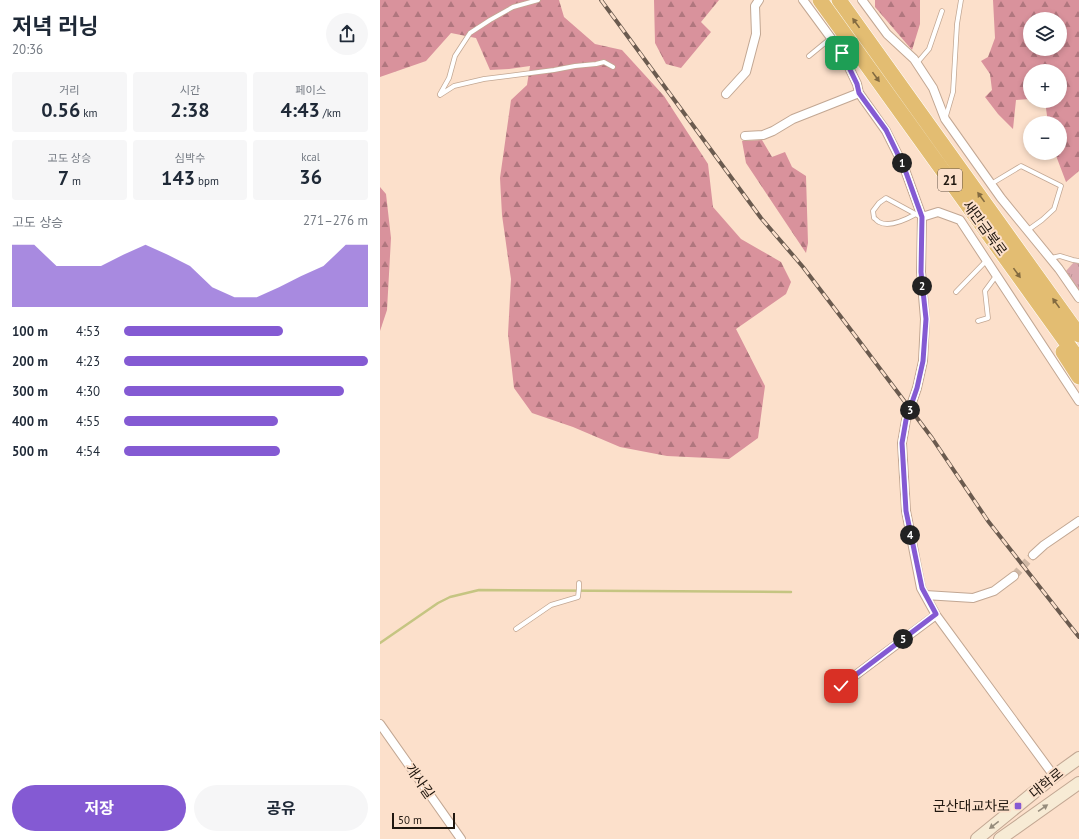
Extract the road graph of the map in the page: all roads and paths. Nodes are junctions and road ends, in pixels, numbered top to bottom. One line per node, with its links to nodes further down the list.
1 (538, 0): 12 (lane)
2 (759, 0): 14 (street)
3 (803, 0): 9 (street)
4 (820, 0): 26 (highway, 새만금북로 / 21, one-way to 26)
5 (839, 0): 28 (highway, 새만금북로 / 21, one-way to 5)
6 (862, 0): 11 (street)
7 (961, 0): 15 (lane)
8 (942, 11): 11 (lane)
9 (831, 38): 10 (lane); 13 (street)
10 (809, 56)
11 (917, 64): 15 (street)
12 (613, 67)
13 (859, 93): 16 (street); 18 (street)
14 (726, 94)
15 (945, 119): 17 (street)
16 (745, 136)
17 (991, 184): 19 (street); 19 (lane)
18 (919, 216): 18 (lane); 21 (street); 36 (street)
19 (1028, 231): 20 (street)
20 (1050, 258): 22 (lane); 25 (street)
21 (986, 261): 23 (street); 24 (lane)
22 (1079, 261)
23 (996, 276): 27 (lane); 31 (street)
24 (956, 292)
25 (1079, 298)
26 (1038, 302): 29 (highway, 새만금북로 / 21); 30 (highway)
27 (978, 321)
28 (1077, 331)
29 (1079, 360)
30 (1079, 377)
31 (1079, 401)
32 (1079, 521): 33 (street)
33 (1033, 555)
34 (1014, 576): 36 (street)
35 (579, 586): 38 (lane)
36 (926, 595): 37 (street)
37 (936, 614): 39 (street); 42 (street)
38 (516, 630)
39 (841, 686)
40 (380, 724): 44 (street, 개사길)
41 (1079, 758): 42 (street, 대학로)
42 (1054, 776): 45 (street, 대학로, one-way to 45)
43 (1079, 783): 46 (street, 대학로, one-way to 43)
44 (461, 839)
45 (977, 839)
46 (1000, 839)

